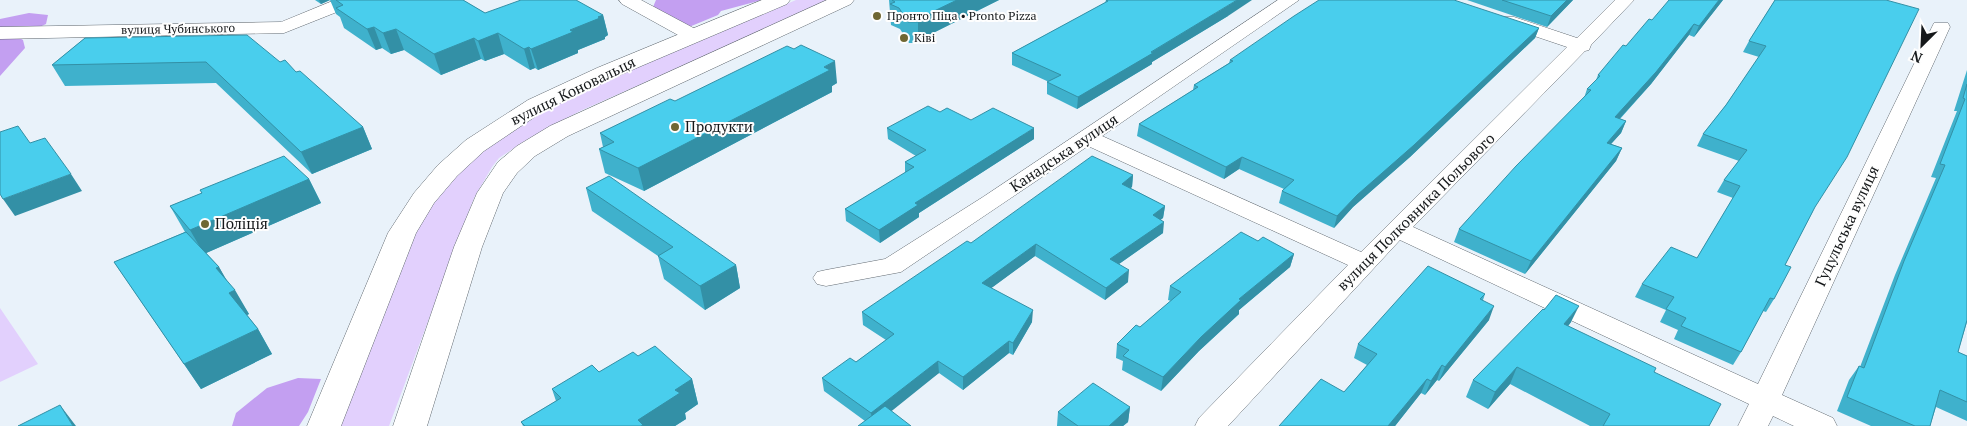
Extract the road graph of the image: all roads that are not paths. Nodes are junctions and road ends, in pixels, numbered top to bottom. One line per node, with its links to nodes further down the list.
1 (351, 0): 9 (street, вулиця Чубинського)
2 (628, 0): 10 (street)
3 (780, 0): 10 (main road, вулиця Коновальця)
4 (844, 0): 18 (main road, вулиця Коновальця)
5 (1290, 0): 12 (street, Канадська вулиця)
6 (1625, 0): 11 (street, вулиця Полковника Польового)
7 (1489, 15): 11 (street)
8 (1941, 27): 16 (street, Гуцульська вулиця)
9 (0, 33)
10 (694, 36): 17 (main road, вулиця Коновальця)
11 (1582, 46): 13 (street, вулиця Полковника Польового)
12 (1086, 136): 14 (street); 15 (street, Канадська вулиця)
13 (1397, 229): 14 (street, вулиця Полковника Польового); 16 (street)
14 (1364, 263): 19 (street, вулиця Полковника Польового)
15 (826, 278)
16 (1765, 400): 20 (street, Гуцульська вулиця); 21 (street)
17 (324, 426)
18 (410, 426)
19 (1210, 426)
20 (1753, 426)
21 (1822, 426)

